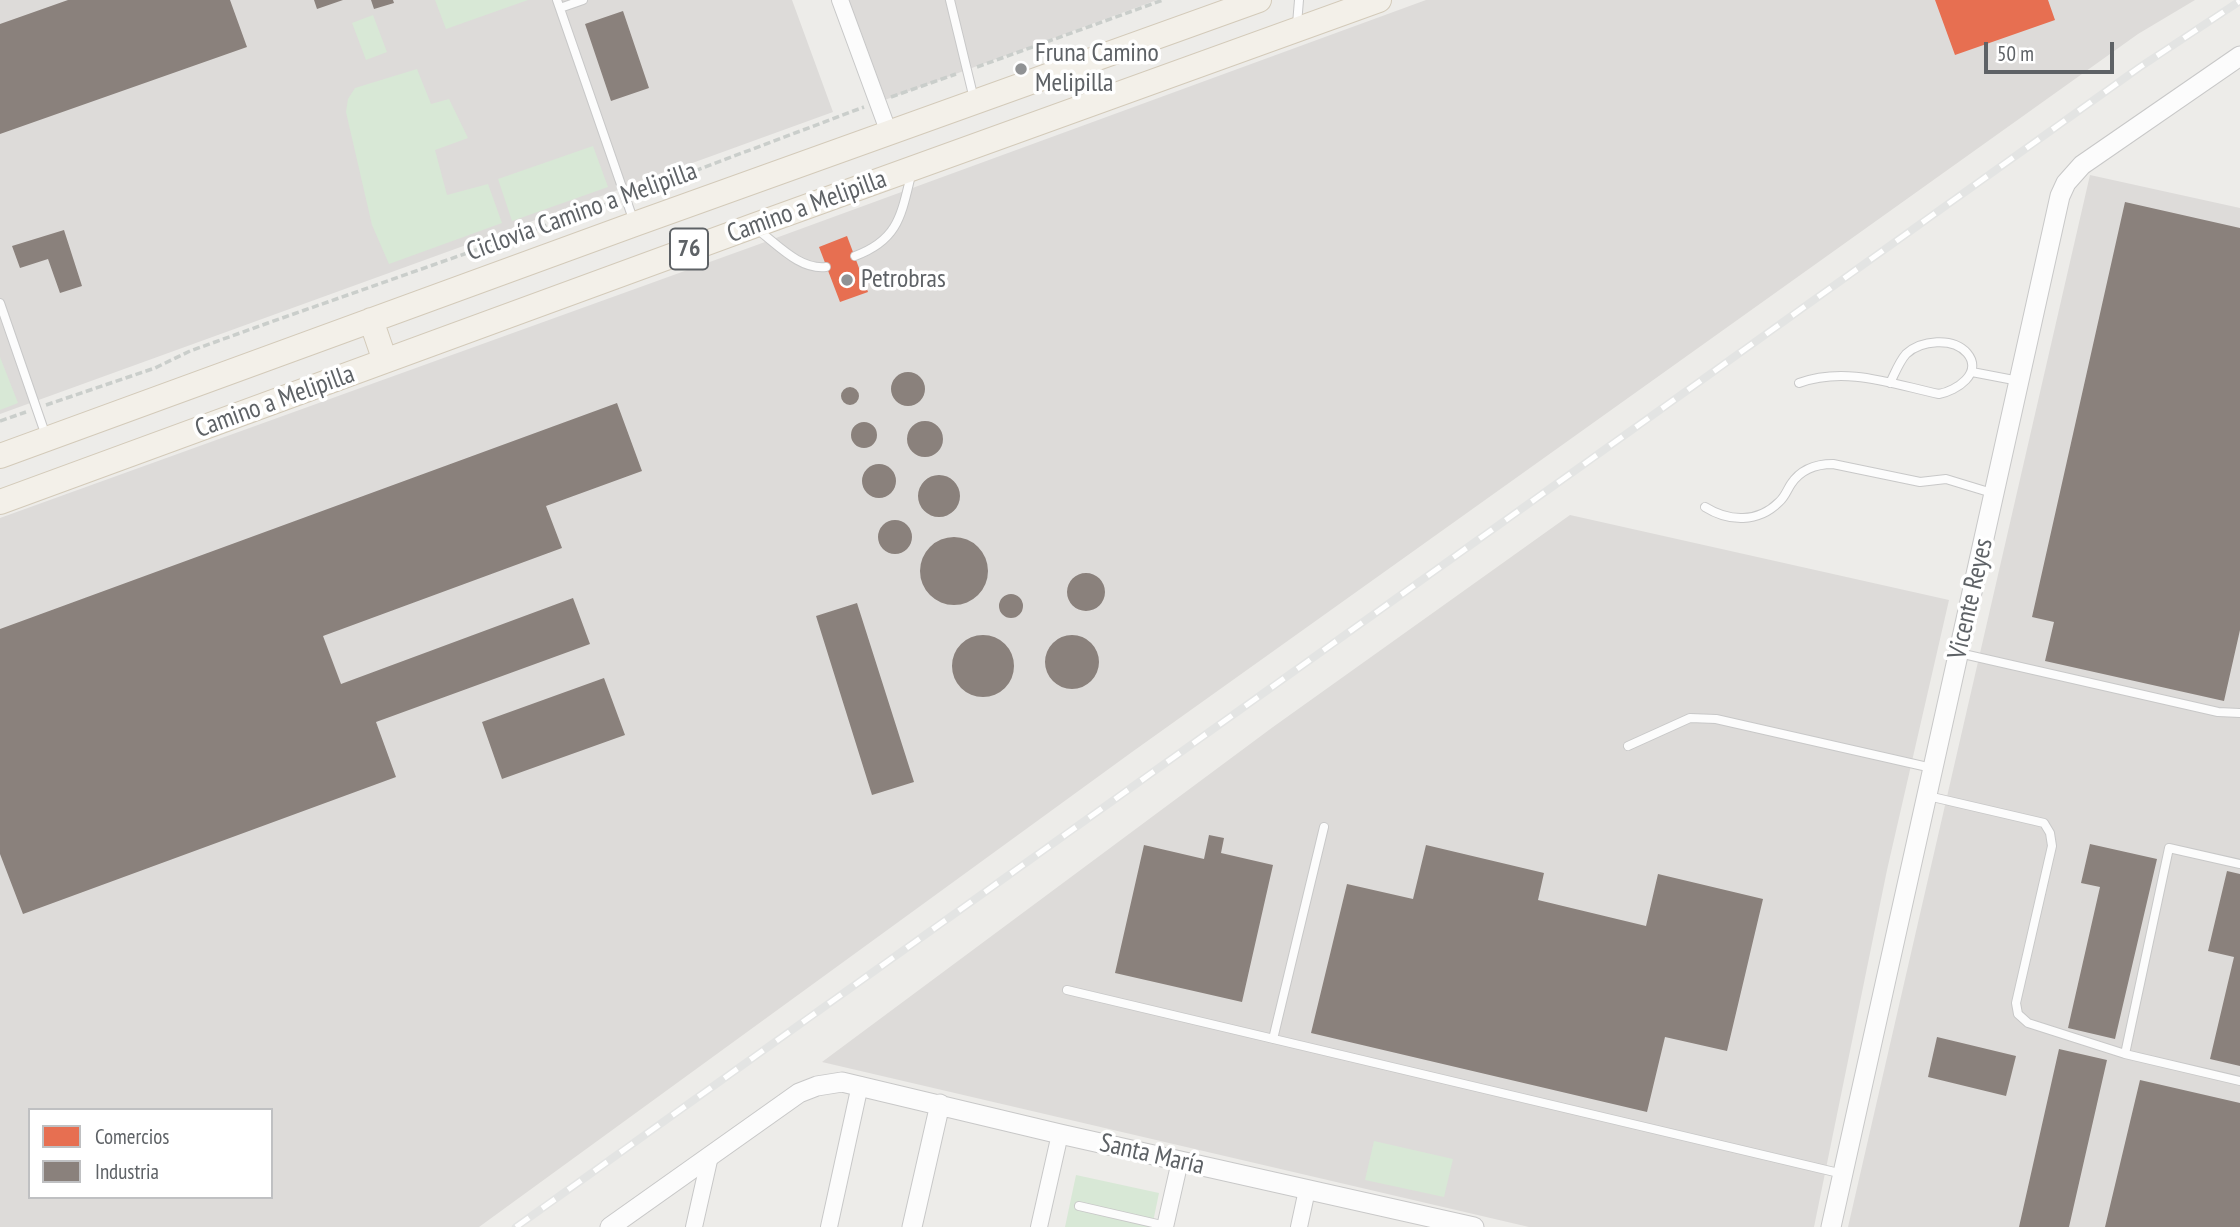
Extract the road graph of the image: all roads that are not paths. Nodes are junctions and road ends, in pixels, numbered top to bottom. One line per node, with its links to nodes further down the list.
1 (583, 0): 7 (lane)
2 (840, 0): 11 (street)
3 (950, 0): 10 (lane)
4 (1259, 0): 10 (main road, Camino a Melipilla / 76)
5 (1299, 0): 8 (lane)
6 (1379, 0): 8 (main road, Camino a Melipilla / 76)
7 (559, 4): 13 (lane)
8 (1296, 30): 12 (main road, Camino a Melipilla / 76)
9 (2240, 56): 21 (street, Vicente Reyes)
10 (975, 102): 11 (main road, Camino a Melipilla / 76)
11 (889, 132): 13 (main road, Camino a Melipilla / 76)
12 (913, 169): 14 (main road, Camino a Melipilla / 76); 15 (lane)
13 (635, 224): 18 (main road, Camino a Melipilla / 76)
14 (753, 226): 16 (lane); 19 (main road, Camino a Melipilla / 76)
15 (855, 256)
16 (826, 267)
17 (0, 303): 24 (lane)
18 (371, 320): 19 (main road); 24 (main road, Camino a Melipilla / 76)
19 (385, 361): 27 (main road, Camino a Melipilla / 76)
20 (1972, 372): 21 (lane); 23 (lane); 23 (lane)
21 (2019, 381): 26 (street, Vicente Reyes)
22 (1799, 383): 23 (lane)
23 (1890, 383)
24 (47, 438): 25 (main road, Camino a Melipilla / 76)
25 (0, 456)
26 (1995, 494): 28 (lane); 29 (street, Vicente Reyes)
27 (0, 502)
28 (1705, 507)
29 (1959, 653): 30 (lane); 32 (street, Vicente Reyes)
30 (2240, 713)
31 (1628, 746): 32 (lane)
32 (1932, 768): 33 (street, Vicente Reyes)
33 (1926, 796): 38 (lane); 45 (street, Vicente Reyes)
34 (1324, 827): 37 (lane)
35 (2240, 864): 38 (lane)
36 (1067, 990): 37 (lane)
37 (1273, 1039): 45 (lane)
38 (2124, 1054): 39 (lane)
39 (2240, 1081)
40 (860, 1085): 41 (street, Santa María); 43 (street, Santa María); 52 (street)
41 (940, 1104): 42 (street, Santa María); 53 (street)
42 (1060, 1134): 44 (street, Santa María); 54 (street)
43 (710, 1156): 50 (street); 51 (street)
44 (1180, 1161): 46 (street, Santa María); 49 (street)
45 (1843, 1174): 57 (street, Vicente Reyes)
46 (1307, 1190): 48 (street, Santa María); 55 (street)
47 (1079, 1206): 49 (lane)
48 (1429, 1222): 56 (street, Santa María)
49 (1166, 1226)
50 (610, 1227)
51 (694, 1227)
52 (829, 1227)
53 (912, 1227)
54 (1039, 1227)
55 (1299, 1227)
56 (1474, 1227)
57 (1832, 1227)

